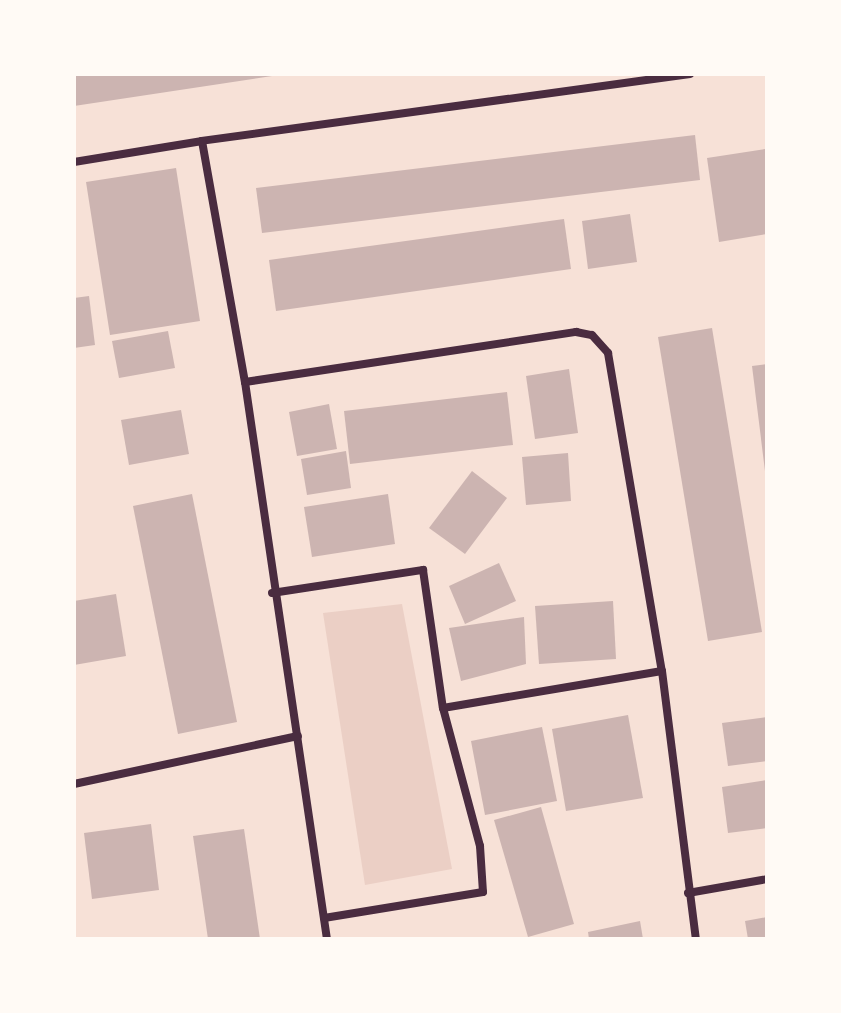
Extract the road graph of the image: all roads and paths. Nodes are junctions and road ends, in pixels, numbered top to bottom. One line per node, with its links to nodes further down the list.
1 (690, 74): 2 (street)
2 (202, 141): 3 (street); 4 (street)
3 (74, 162)
4 (245, 382): 5 (street); 6 (street)
5 (272, 593): 7 (street); 8 (street)
6 (662, 671): 7 (street); 11 (street)
7 (443, 708): 12 (street)
8 (298, 736): 9 (street); 12 (street)
9 (74, 784)
10 (767, 879): 11 (street)
11 (688, 893): 14 (street)
12 (324, 918): 13 (street)
13 (327, 939)
14 (696, 939)

